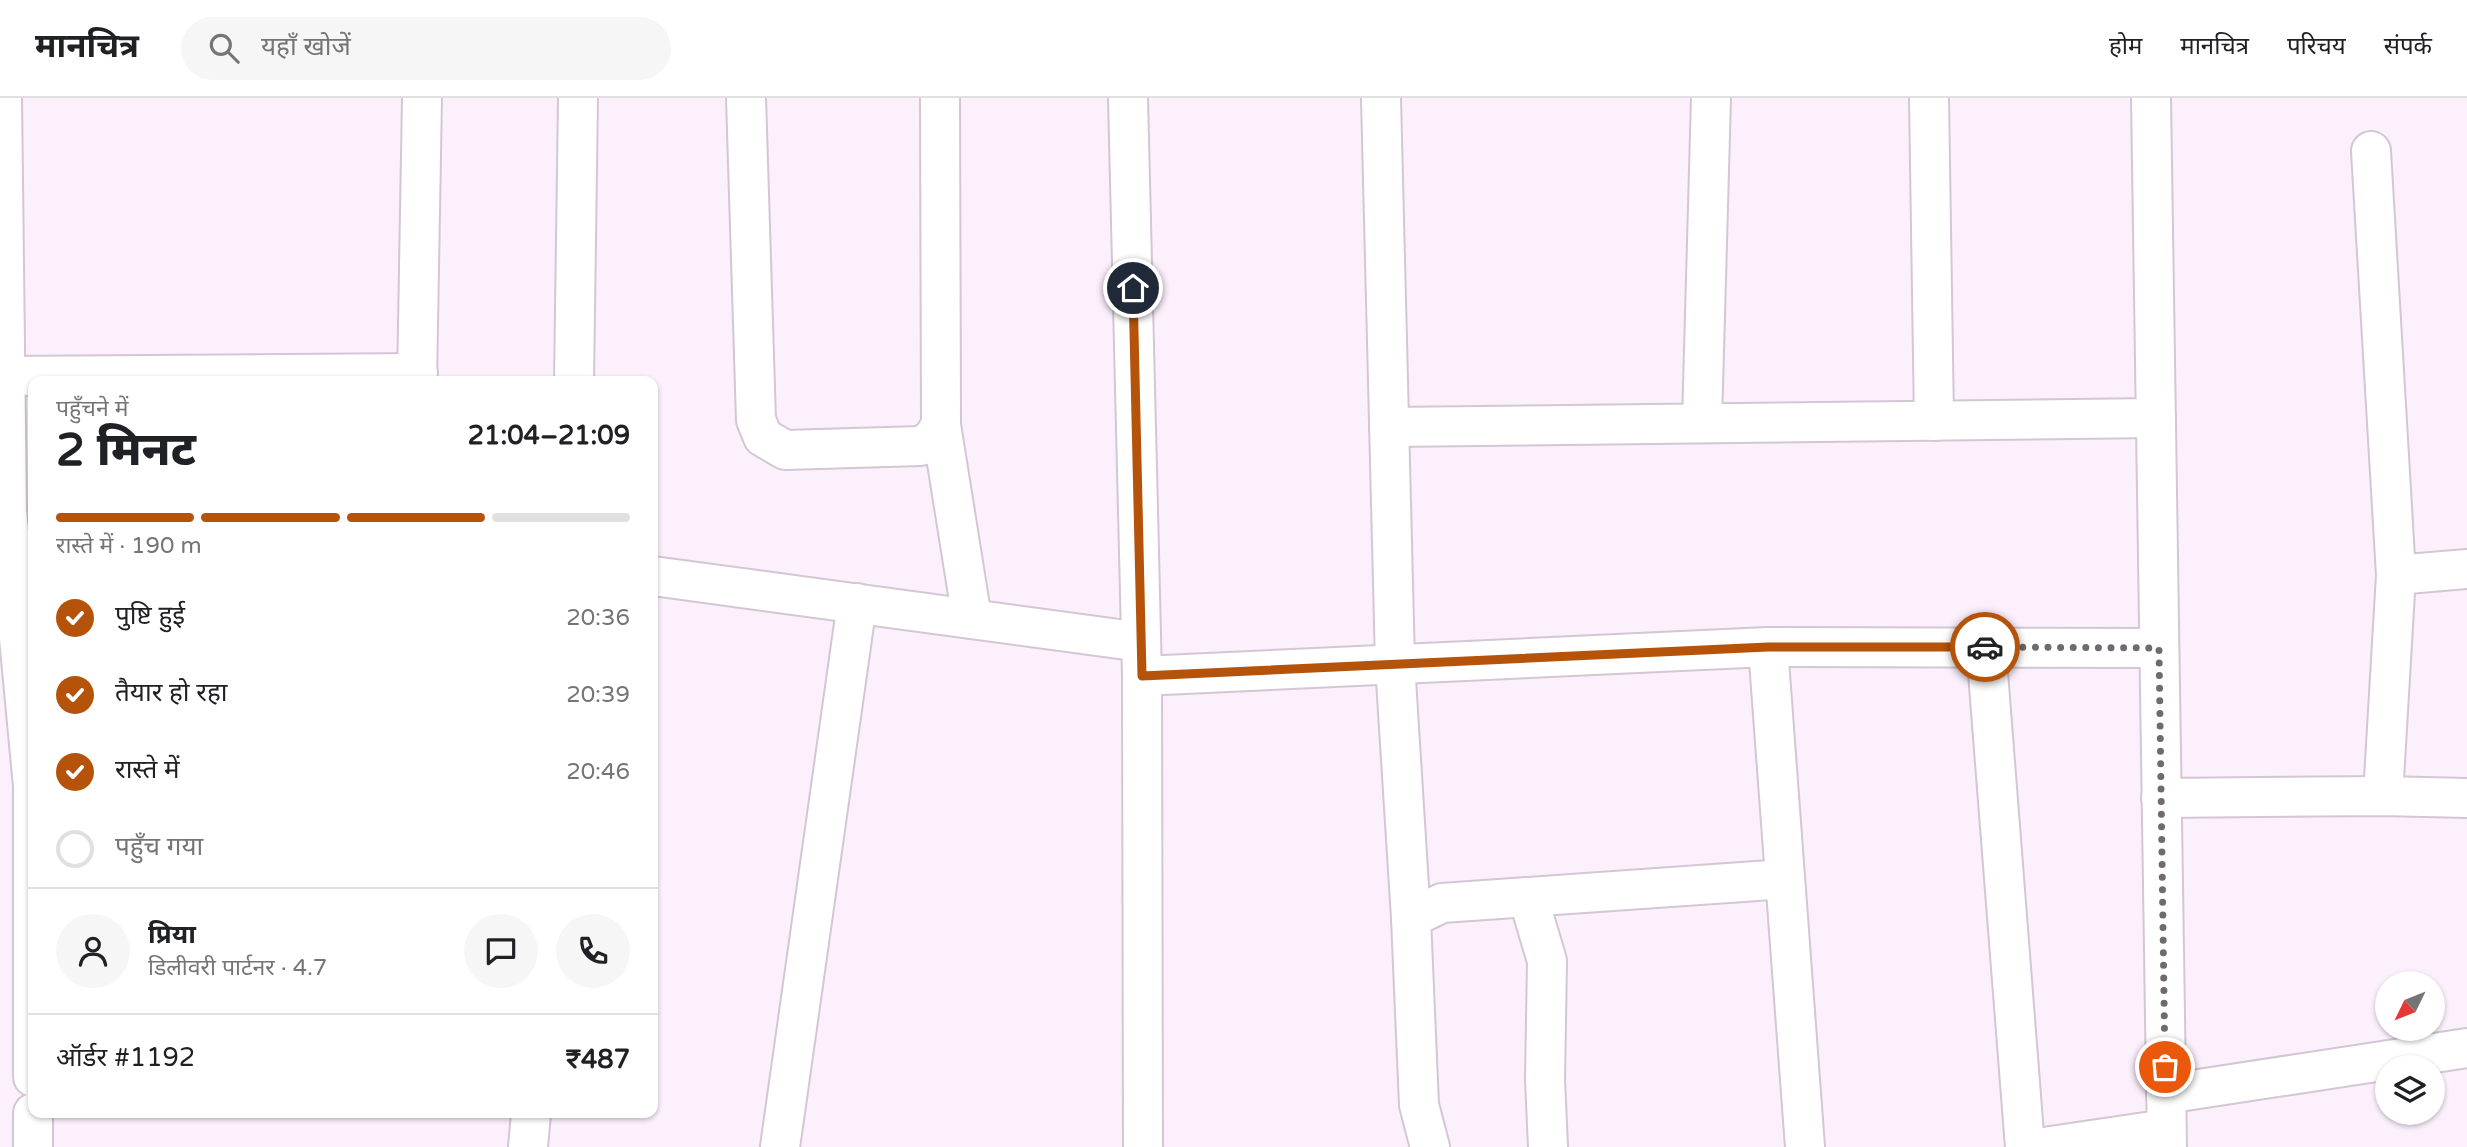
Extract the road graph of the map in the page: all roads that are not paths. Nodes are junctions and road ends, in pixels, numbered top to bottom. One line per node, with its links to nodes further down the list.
1 (2, 98): 12 (street)
2 (422, 98): 14 (street)
3 (578, 98): 15 (street)
4 (746, 98): 19 (street)
5 (940, 98): 19 (street)
6 (1128, 98): 30 (street)
7 (1381, 98): 20 (street)
8 (1711, 98): 18 (street)
9 (1930, 98): 17 (street)
10 (2151, 98): 16 (street)
11 (2371, 150): 23 (street)
12 (5, 376): 13 (street); 21 (street)
13 (28, 376)
14 (417, 376)
15 (574, 376)
16 (2156, 418): 17 (street); 29 (street)
17 (1934, 421): 18 (street)
18 (1702, 423): 20 (street)
19 (941, 425): 26 (street)
20 (1388, 427): 31 (street)
21 (13, 511): 32 (street)
22 (2467, 569): 23 (street)
23 (2396, 575): 33 (street)
24 (658, 577): 25 (street)
25 (858, 603): 26 (street); 46 (street)
26 (972, 619): 30 (street)
27 (1768, 647): 28 (street); 31 (street); 36 (street)
28 (1986, 647): 29 (street); 50 (street)
29 (2159, 648): 34 (street)
30 (1141, 659): 31 (street); 47 (street)
31 (1395, 664): 38 (street)
32 (28, 717)
33 (2383, 796): 34 (street); 35 (street)
34 (2161, 798): 42 (street)
35 (2467, 798)
36 (1785, 879): 37 (street); 43 (street)
37 (1528, 897): 38 (street); 49 (street)
38 (1411, 918): 48 (street)
39 (2467, 1048): 42 (street)
40 (33, 1118): 44 (street)
41 (531, 1118): 45 (street)
42 (2166, 1123): 51 (street)
43 (1801, 1146)
44 (33, 1147)
45 (528, 1147)
46 (780, 1147)
47 (1143, 1147)
48 (1430, 1147)
49 (1548, 1147)
50 (2025, 1147)
51 (2044, 1147)

